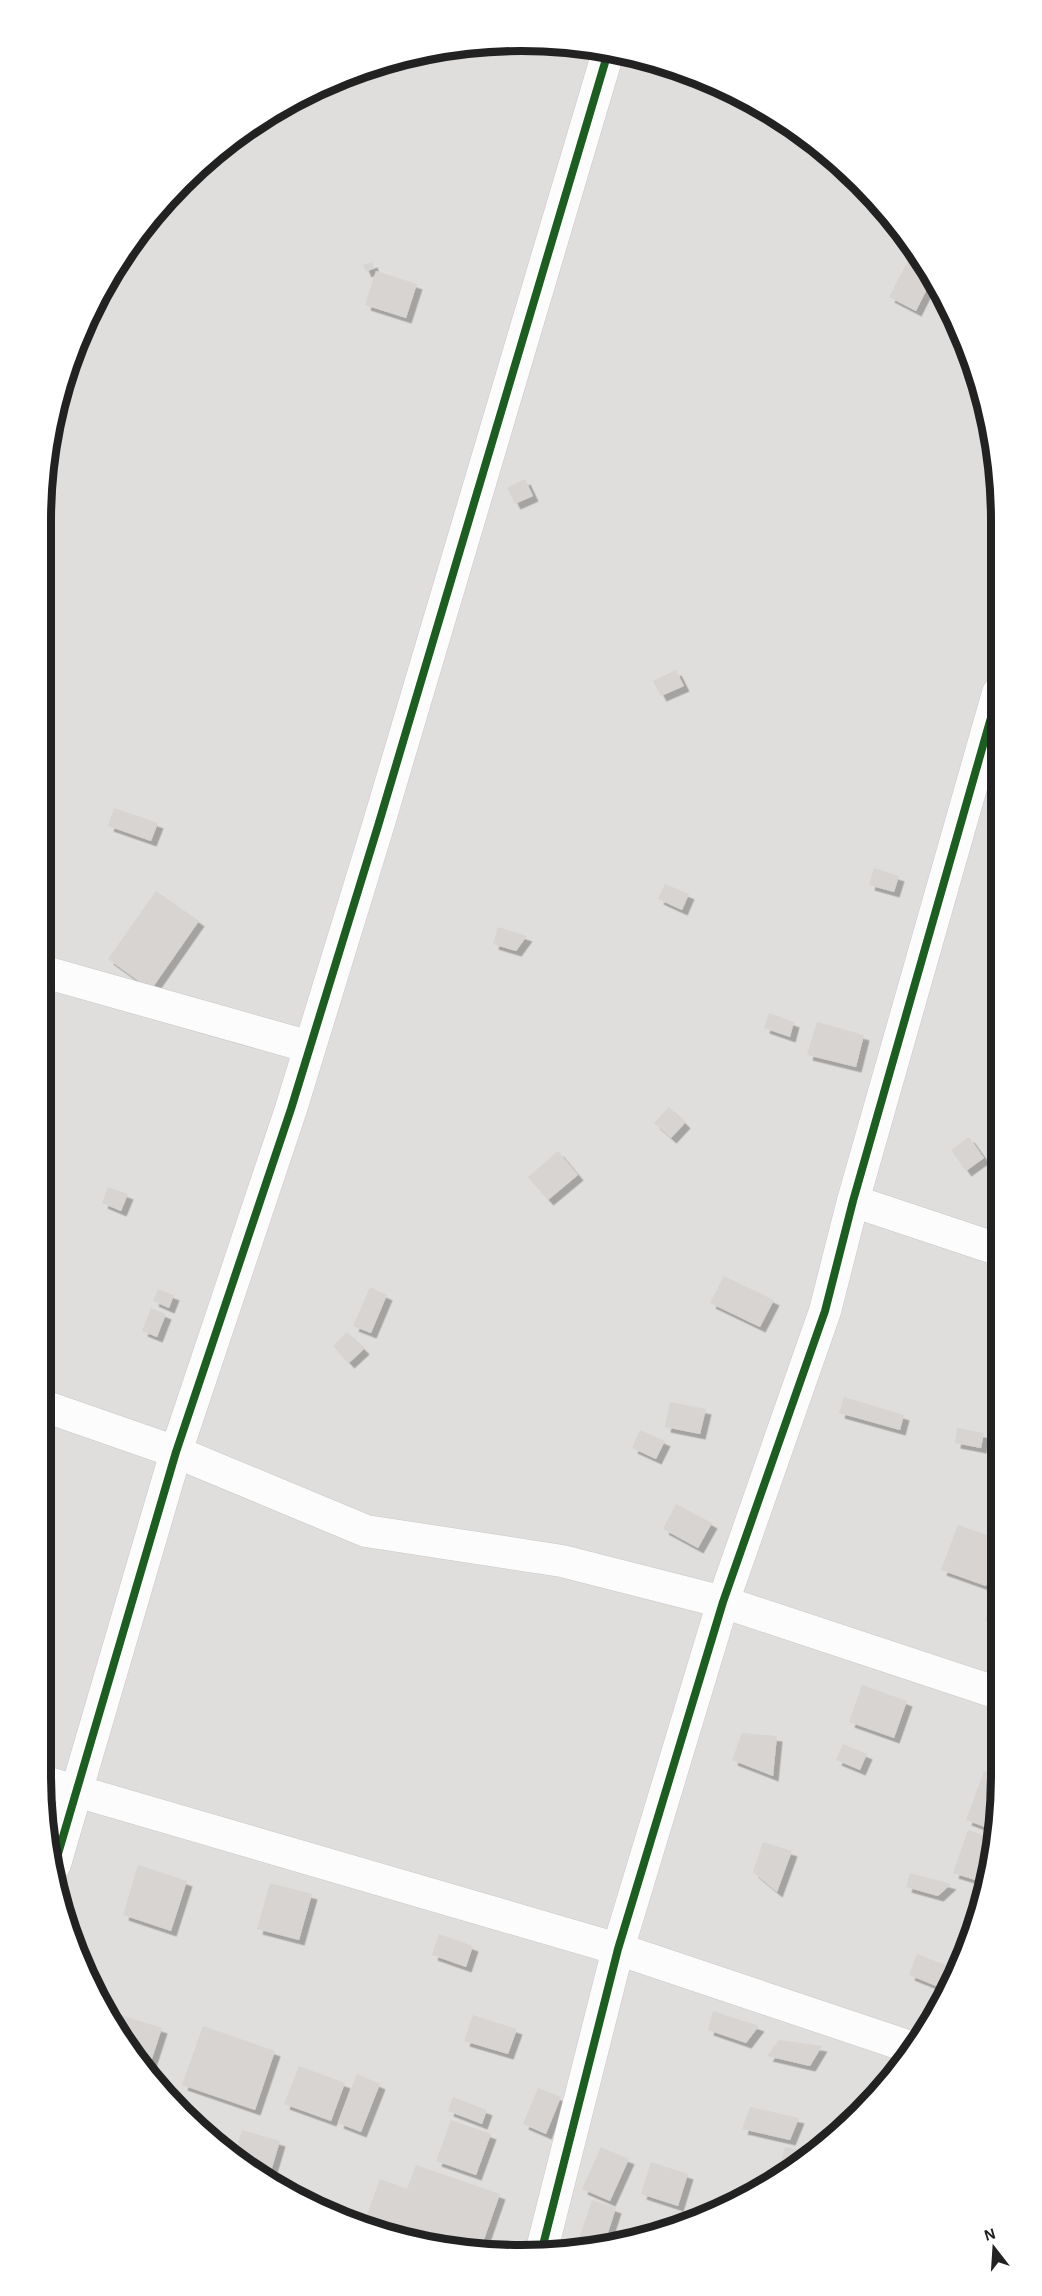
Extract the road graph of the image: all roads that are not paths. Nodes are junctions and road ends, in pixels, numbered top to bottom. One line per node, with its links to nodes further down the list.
1 (606, 59): 4 (street)
2 (991, 718): 5 (street)
3 (51, 974): 4 (street)
4 (310, 1047): 8 (street)
5 (853, 1201): 6 (street); 9 (street)
6 (991, 1247)
7 (51, 1409): 8 (street)
8 (176, 1452): 9 (street); 12 (street)
9 (723, 1602): 10 (street); 14 (street)
10 (991, 1691)
11 (51, 1785): 12 (street)
12 (75, 1792): 13 (street); 14 (street)
13 (58, 1853)
14 (618, 1949): 15 (street); 16 (street)
15 (905, 2045)
16 (543, 2244)

